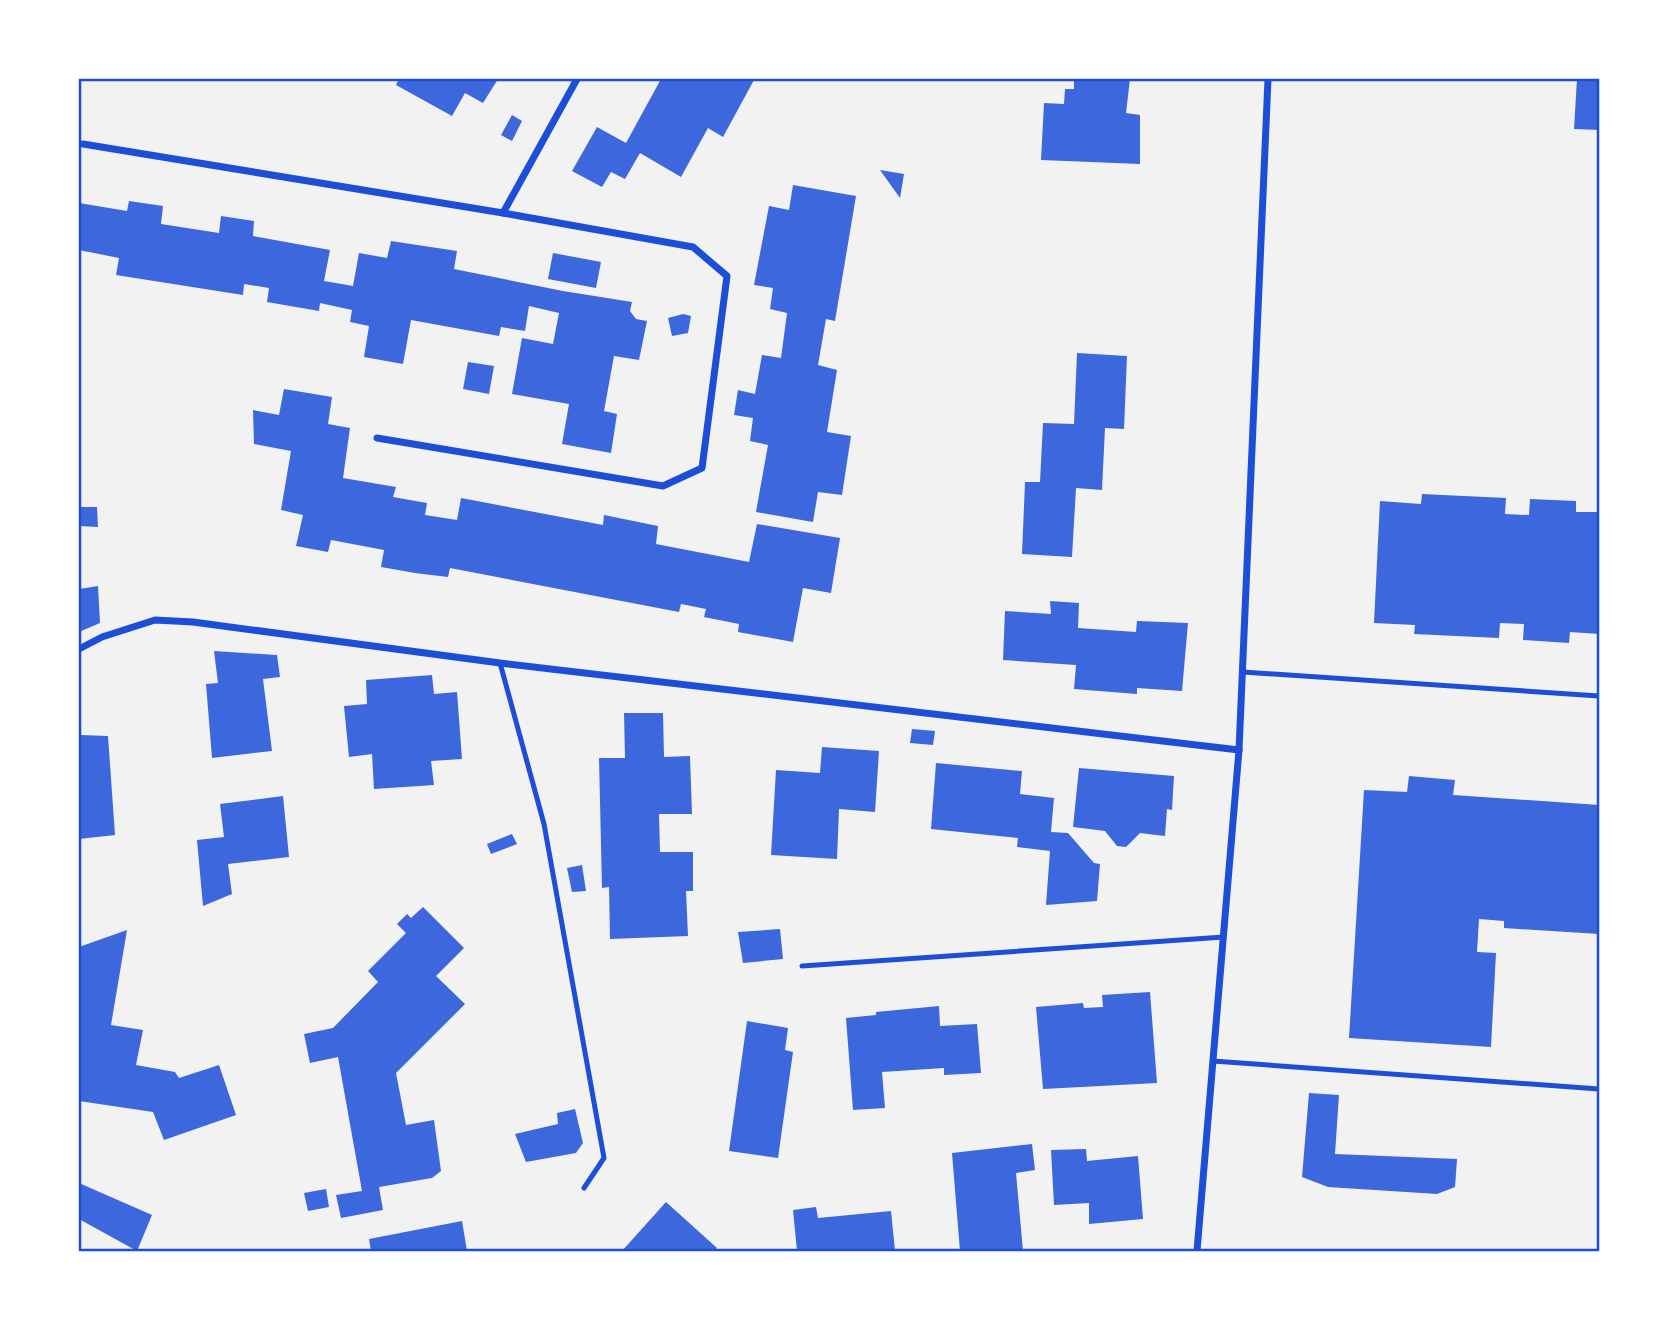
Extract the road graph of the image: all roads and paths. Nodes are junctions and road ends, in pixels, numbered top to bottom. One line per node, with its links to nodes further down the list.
1 (577, 79): 4 (street)
2 (1268, 79): 8 (street)
3 (83, 144): 4 (street)
4 (503, 213): 5 (street)
5 (377, 438)
6 (79, 649): 7 (street)
7 (500, 663): 10 (street); 15 (lane)
8 (1243, 672): 9 (lane); 10 (street)
9 (1599, 696)
10 (1239, 750): 11 (street)
11 (1224, 937): 12 (lane); 13 (street)
12 (802, 966)
13 (1213, 1061): 14 (lane); 16 (street)
14 (1599, 1089)
15 (584, 1188)
16 (1197, 1251)

